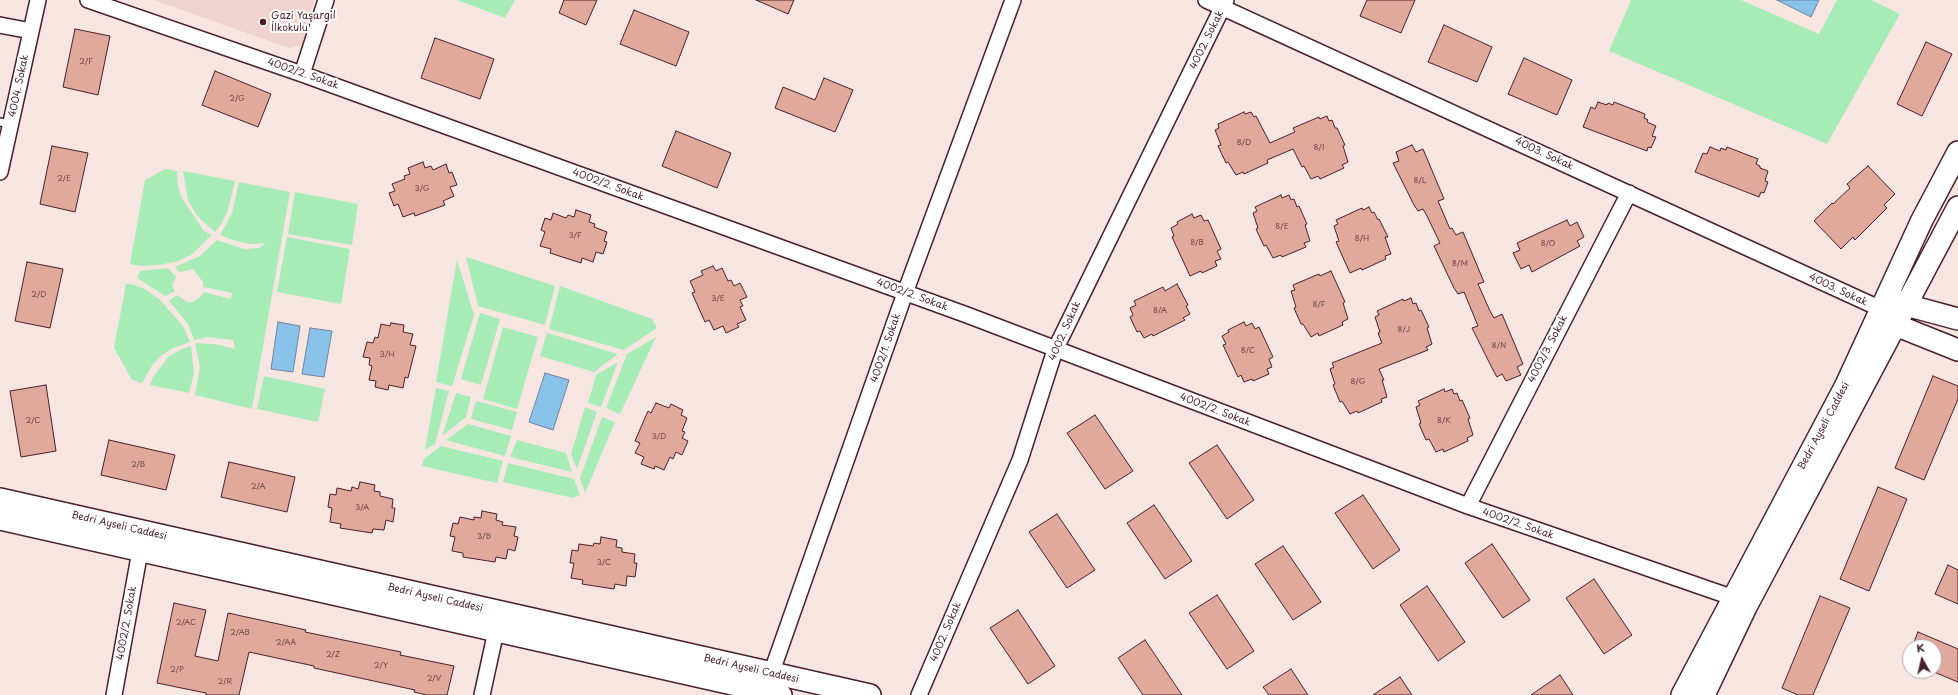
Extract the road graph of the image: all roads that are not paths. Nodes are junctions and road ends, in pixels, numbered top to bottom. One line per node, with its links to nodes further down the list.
1 (38, 0): 8 (street, 4004. Sokak)
2 (88, 0): 9 (street, 4002/2. Sokak)
3 (326, 0): 9 (street)
4 (1013, 0): 15 (street, 4002/1. Sokak)
5 (1206, 0): 6 (street, 4003. Sokak)
6 (1224, 3): 13 (street, 4003. Sokak); 19 (street, 4002. Sokak)
7 (0, 25): 8 (street)
8 (31, 31): 10 (street, 4004. Sokak)
9 (302, 74): 15 (street, 4002/2. Sokak)
10 (5, 123): 12 (street, 4004. Sokak)
11 (1958, 152): 17 (main road, Bedri Ayseli Caddesi)
12 (0, 172)
13 (1629, 193): 17 (street, 4003. Sokak); 22 (street, 4002/3. Sokak)
14 (1958, 207): 16 (main road, Bedri Ayseli Caddesi)
15 (905, 292): 19 (street, 4002/2. Sokak); 27 (street, 4002/1. Sokak)
16 (1906, 305): 17 (main road, Bedri Ayseli Caddesi); 18 (main road)
17 (1885, 312): 20 (main road); 25 (main road, Bedri Ayseli Caddesi); 34 (main road, Bedri Ayseli Caddesi)
18 (1958, 319)
19 (1055, 350): 22 (street, 4002/2. Sokak); 32 (street, 4002. Sokak)
20 (1958, 350)
21 (0, 499): 27 (main road, Bedri Ayseli Caddesi)
22 (1468, 506): 25 (street, 4002/2. Sokak)
23 (0, 519): 24 (main road, Bedri Ayseli Caddesi)
24 (140, 551): 26 (main road, Bedri Ayseli Caddesi); 28 (street, 4002/2. Sokak)
25 (1734, 598): 33 (main road, Bedri Ayseli Caddesi)
26 (496, 631): 29 (street); 30 (main road, Bedri Ayseli Caddesi)
27 (772, 674): 31 (main road, Bedri Ayseli Caddesi)
28 (114, 695)
29 (482, 695)
30 (781, 695)
31 (870, 695)
32 (919, 695)
33 (1682, 695)
34 (1704, 695)

